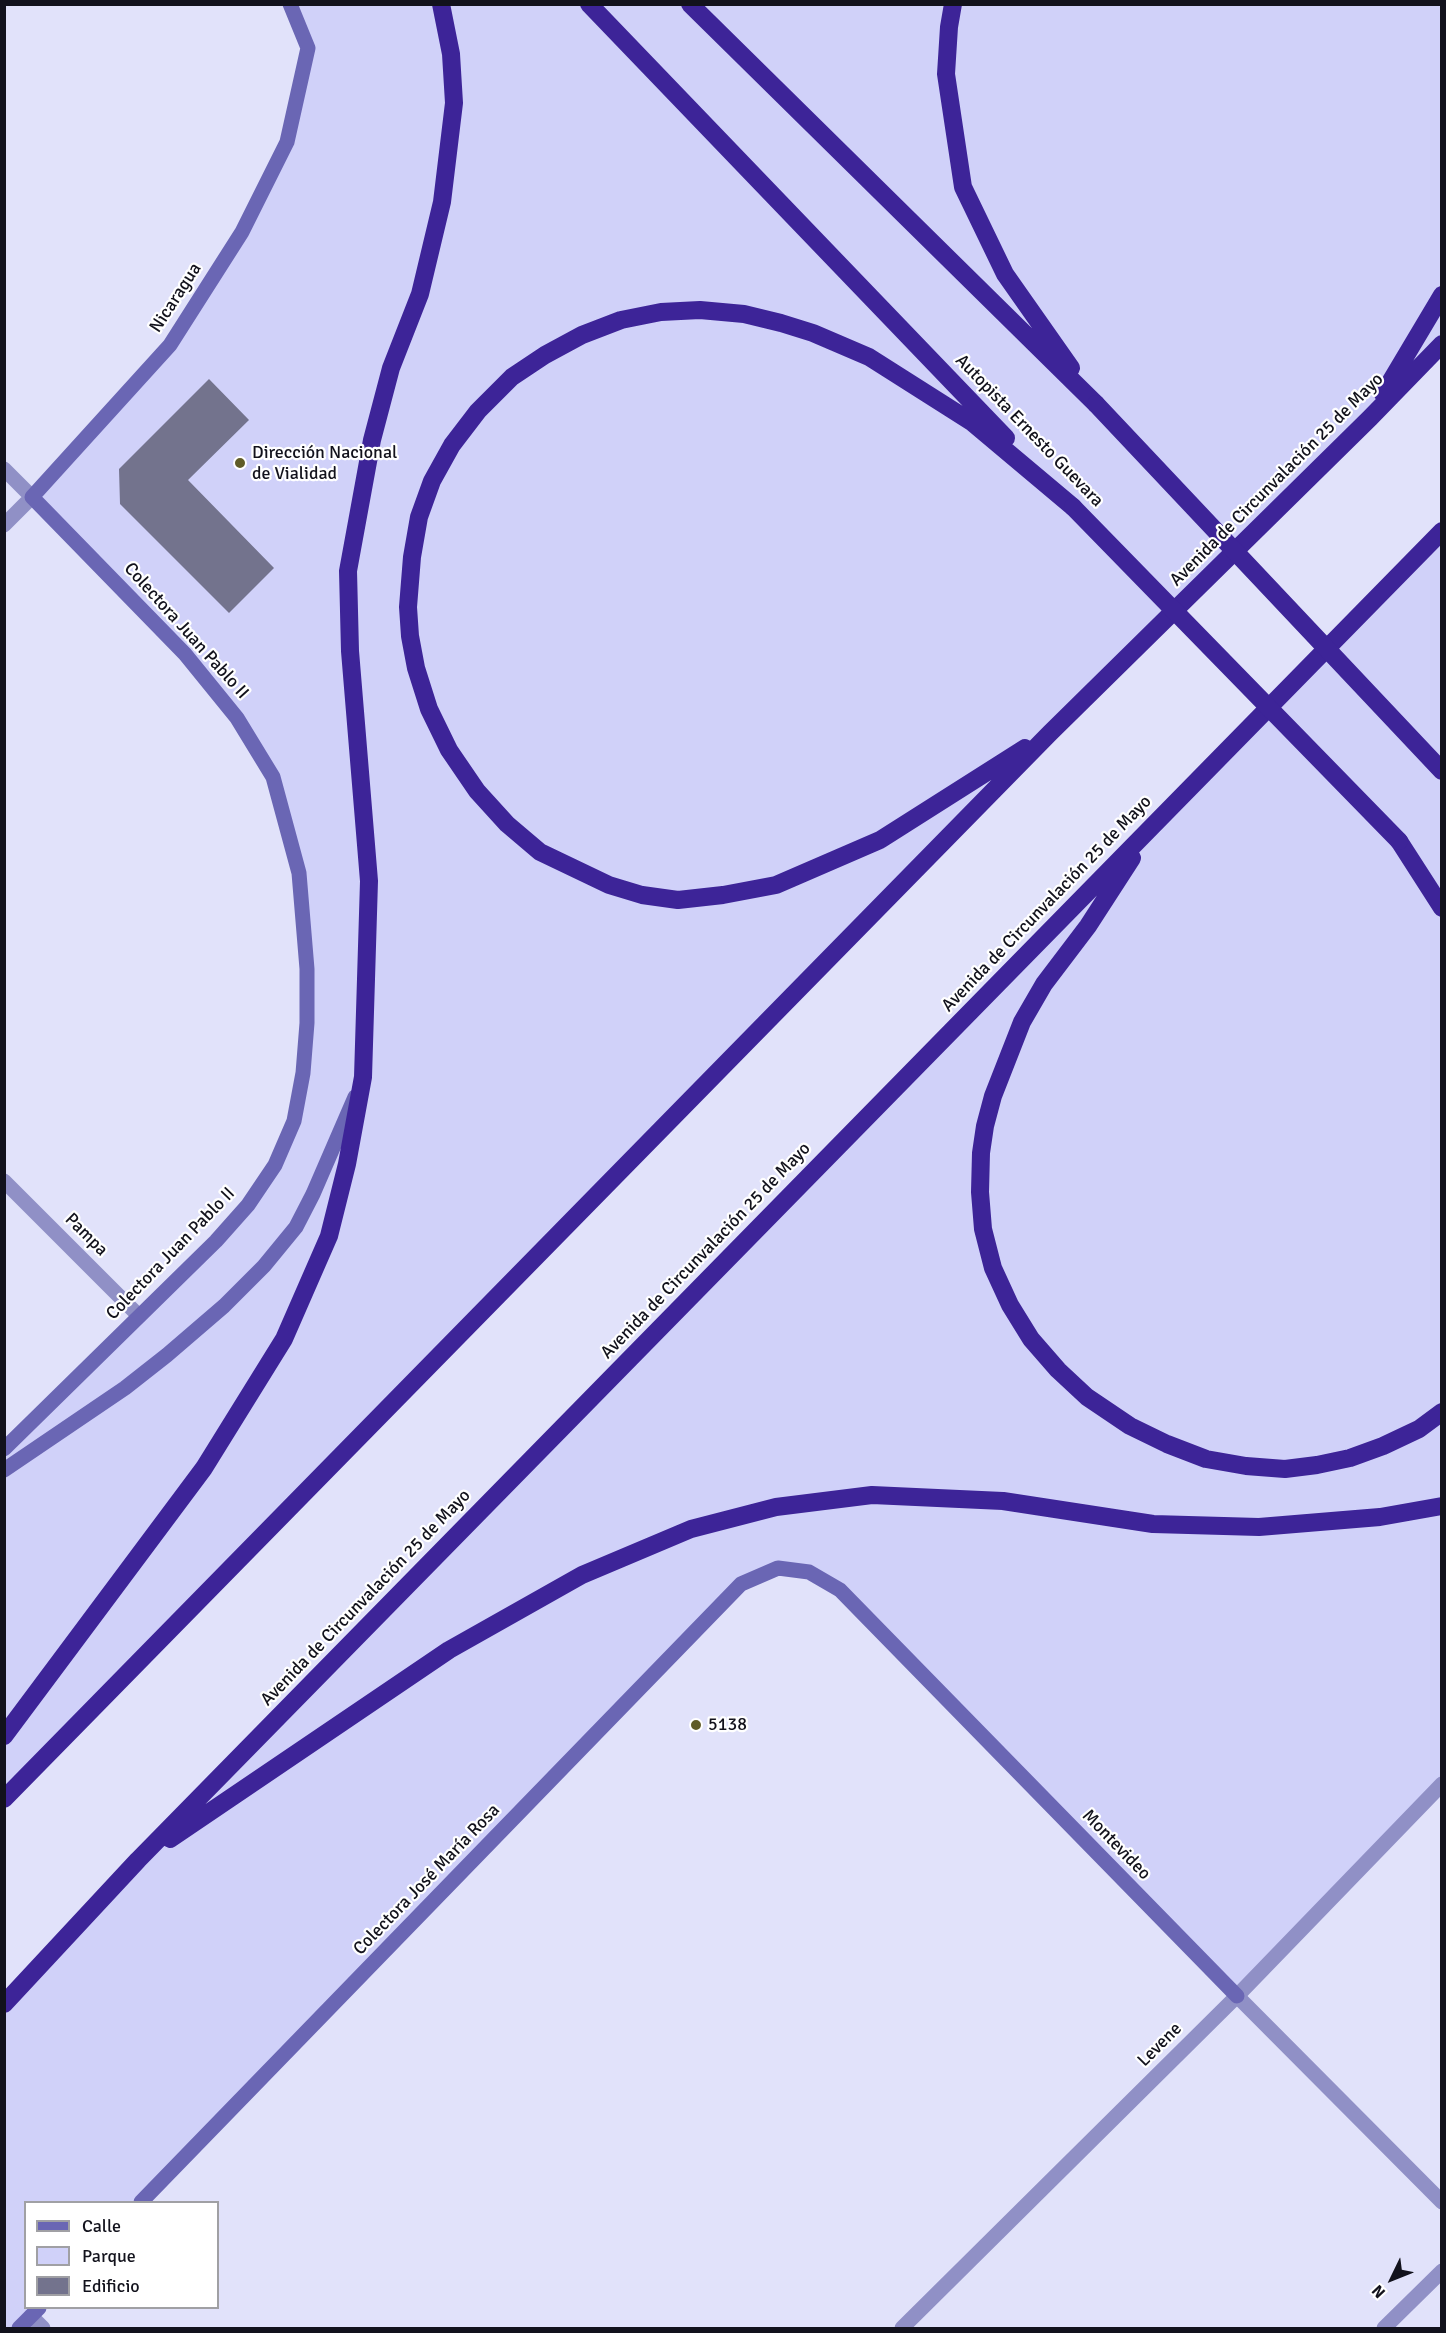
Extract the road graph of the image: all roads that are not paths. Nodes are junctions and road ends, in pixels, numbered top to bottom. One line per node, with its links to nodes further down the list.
1 (291, 4): 11 (main road, Nicaragua)
2 (441, 4): 21 (highway)
3 (589, 4): 12 (highway, Autopista Ernesto Guevara)
4 (690, 4): 8 (highway)
5 (953, 4): 8 (highway)
6 (1442, 295): 9 (highway)
7 (1442, 344): 9 (highway, Avenida de Circunvalación 25 de Mayo)
8 (1096, 404): 16 (highway, bridge)
9 (1370, 418): 15 (highway, Avenida de Circunvalación 25 de Mayo)
10 (4, 469): 11 (street)
11 (32, 497): 13 (street, Nicaragua); 23 (main road, Colectora Juan Pablo II)
12 (1073, 507): 15 (highway); 18 (highway, Autopista Ernesto Guevara, bridge)
13 (4, 525)
14 (1442, 531): 17 (highway, Avenida de Circunvalación 25 de Mayo)
15 (1050, 733): 31 (highway, Avenida de Circunvalación 25 de Mayo)
16 (1442, 771)
17 (1155, 824): 24 (highway); 32 (highway, Avenida de Circunvalación 25 de Mayo)
18 (1399, 841): 19 (highway, Autopista Ernesto Guevara); 20 (highway)
19 (1442, 883)
20 (1442, 908)
21 (363, 1077): 26 (main road); 29 (highway)
22 (4, 1181): 23 (street, Pampa)
23 (139, 1316): 25 (main road, Colectora Juan Pablo II)
24 (1442, 1412)
25 (4, 1449)
26 (4, 1470)
27 (1442, 1506): 32 (highway)
28 (741, 1584): 33 (main road, Montevideo); 35 (main road, Colectora José María Rosa)
29 (4, 1736)
30 (1442, 1784): 33 (street, Levene)
31 (4, 1799)
32 (138, 1860): 34 (highway, Avenida de Circunvalación 25 de Mayo)
33 (1236, 1996): 36 (street, Montevideo); 41 (street, Levene)
34 (4, 2004)
35 (142, 2201)
36 (1442, 2202)
37 (1442, 2271): 42 (street)
38 (35, 2312): 39 (main road); 40 (street)
39 (19, 2328)
40 (43, 2328)
41 (902, 2328)
42 (1384, 2328)

